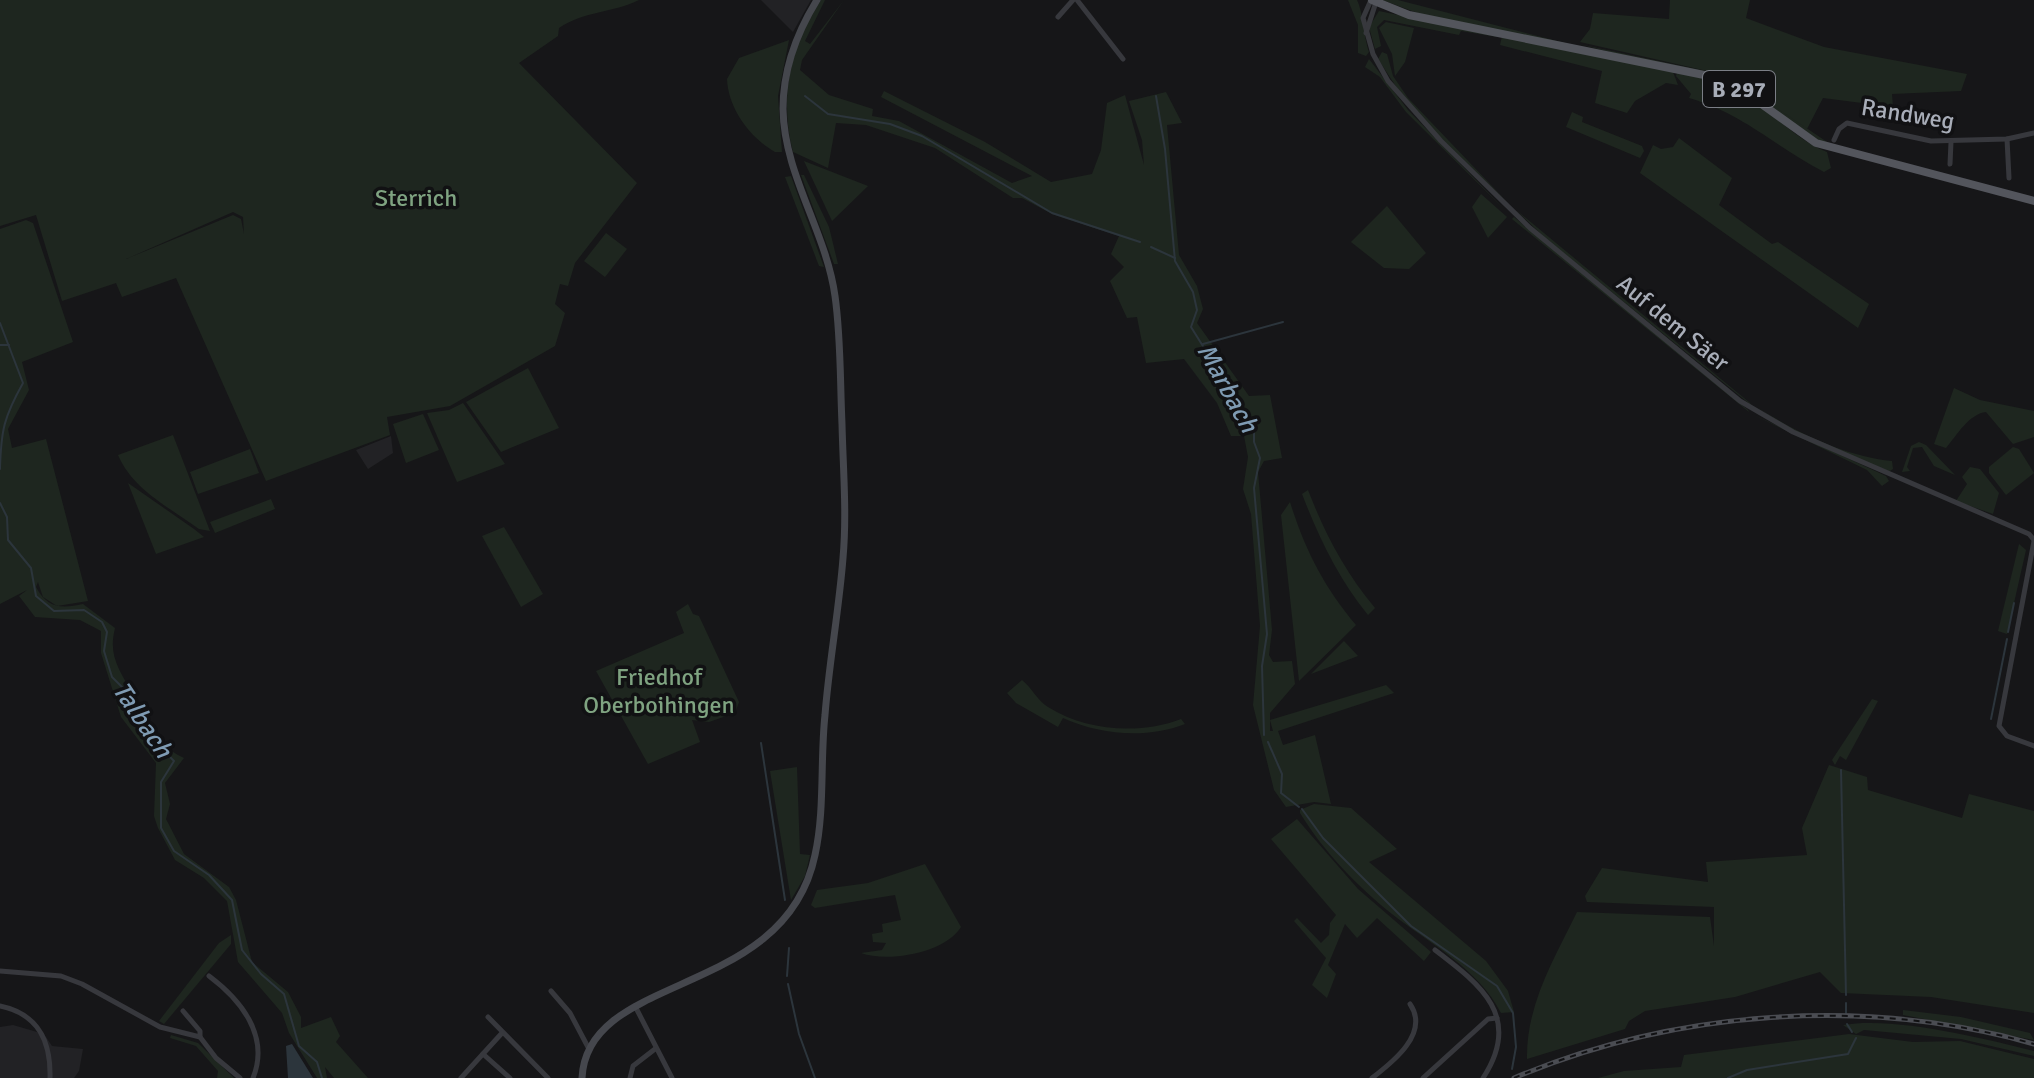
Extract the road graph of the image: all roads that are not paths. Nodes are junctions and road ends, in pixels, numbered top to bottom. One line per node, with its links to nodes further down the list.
1 (817, 0): 22 (street)
2 (1075, 0): 4 (street); 6 (street)
3 (1373, 1): 5 (street); 5 (street, Auf dem Säer); 13 (main road, B 297)
4 (1058, 17)
5 (1365, 34): 14 (street, Auf dem Säer)
6 (1123, 59)
7 (2034, 133): 8 (street, Randweg)
8 (2007, 139): 10 (street, Randweg); 12 (street)
9 (1834, 140): 10 (street, Randweg)
10 (1951, 142): 11 (street)
11 (1950, 164)
12 (2009, 178)
13 (2031, 200)
14 (2034, 540): 15 (street, Auf dem Säer)
15 (2034, 746)
16 (1435, 950): 25 (street)
17 (0, 971): 27 (street)
18 (209, 976): 33 (street)
19 (551, 991): 28 (street)
20 (1410, 1004): 40 (street)
21 (0, 1006): 31 (street)
22 (635, 1006): 28 (street); 29 (street)
23 (183, 1011): 27 (street)
24 (488, 1017): 26 (street)
25 (1497, 1018): 41 (street); 42 (street)
26 (502, 1033): 30 (street); 36 (street)
27 (200, 1037): 32 (street)
28 (589, 1049): 37 (street)
29 (655, 1049): 38 (street); 39 (street)
30 (483, 1054): 34 (street); 35 (street)
31 (50, 1078)
32 (240, 1078)
33 (253, 1078)
34 (461, 1078)
35 (510, 1078)
36 (548, 1078)
37 (582, 1078)
38 (630, 1078)
39 (672, 1078)
40 (1372, 1078)
41 (1423, 1078)
42 (1483, 1078)

